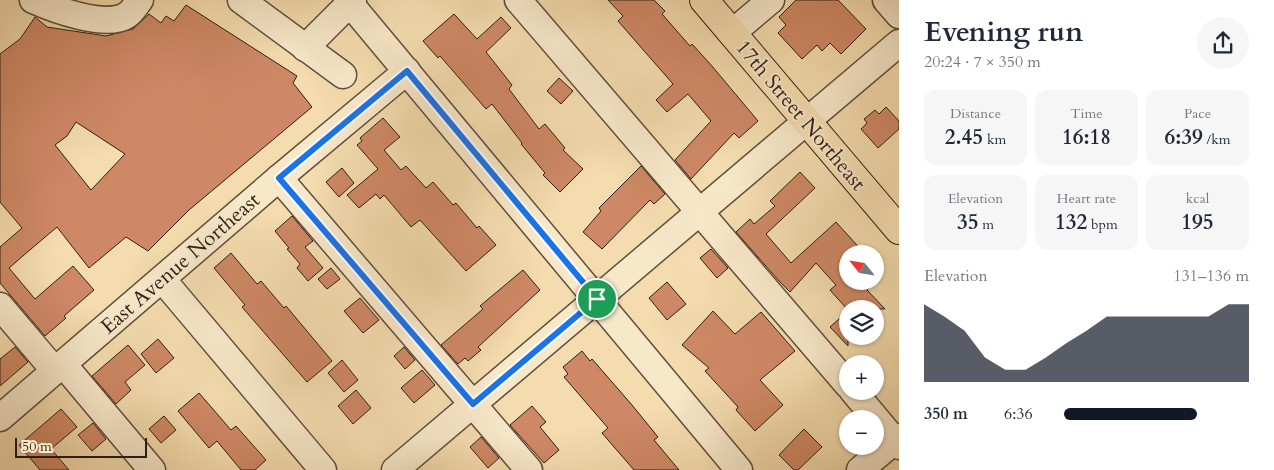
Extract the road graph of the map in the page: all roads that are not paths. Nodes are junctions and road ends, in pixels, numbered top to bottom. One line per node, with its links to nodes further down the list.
1 (33, 0): 9 (street)
2 (140, 0): 9 (street)
3 (241, 0): 13 (street)
4 (518, 0): 18 (street)
5 (704, 0): 11 (main road, 17th Street Northeast)
6 (771, 0): 11 (street)
7 (886, 0): 10 (street)
8 (350, 1): 13 (street); 14 (street)
9 (80, 8)
10 (899, 15)
11 (732, 33): 16 (main road, 17th Street Northeast)
12 (899, 44): 16 (street)
13 (306, 48): 15 (street)
14 (407, 71): 17 (street, East Avenue Northeast); 21 (street)
15 (343, 76)
16 (808, 122): 18 (street); 19 (main road, 17th Street Northeast)
17 (279, 178): 20 (street, East Avenue Northeast); 26 (street)
18 (700, 212): 21 (street); 24 (street)
19 (899, 230)
20 (162, 279): 23 (street, East Avenue Northeast); 30 (street)
21 (597, 299): 26 (street); 33 (street)
22 (0, 306): 23 (street)
23 (59, 368): 27 (street, East Avenue Northeast); 29 (street)
24 (839, 374)
25 (861, 400): 28 (street)
26 (473, 404): 31 (street); 32 (street)
27 (0, 418)
28 (898, 442): 34 (street)
29 (152, 470)
30 (323, 470)
31 (395, 470)
32 (529, 470)
33 (739, 470)
34 (860, 470)

